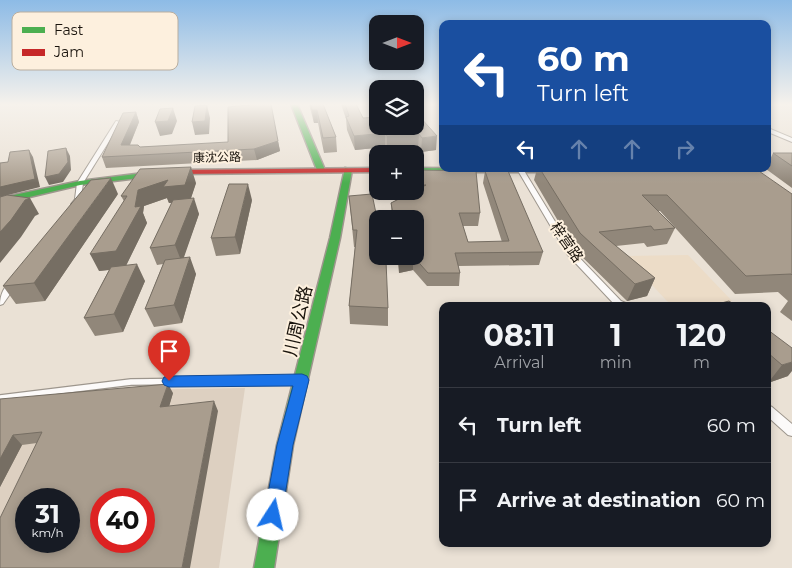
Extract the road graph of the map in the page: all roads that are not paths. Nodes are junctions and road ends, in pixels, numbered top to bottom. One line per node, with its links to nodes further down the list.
1 (113, 131): 11 (street)
2 (305, 131): 5 (street)
3 (771, 131): 4 (street)
4 (792, 140)
5 (321, 170): 6 (street, 康沈公路); 11 (street, 康沈公路)
6 (348, 170): 7 (street, 康沈公路); 17 (street, 川周公路)
7 (369, 170)
8 (424, 170): 9 (street)
9 (439, 170)
10 (523, 172): 16 (street, 梓营路)
11 (80, 183): 12 (street, 康沈公路); 13 (street)
12 (0, 201)
13 (66, 215)
14 (18, 278): 15 (street)
15 (0, 302)
16 (617, 302)
17 (302, 380): 18 (lane); 21 (street, 川周公路)
18 (0, 398)
19 (771, 413): 20 (street)
20 (792, 431)
21 (264, 568)

